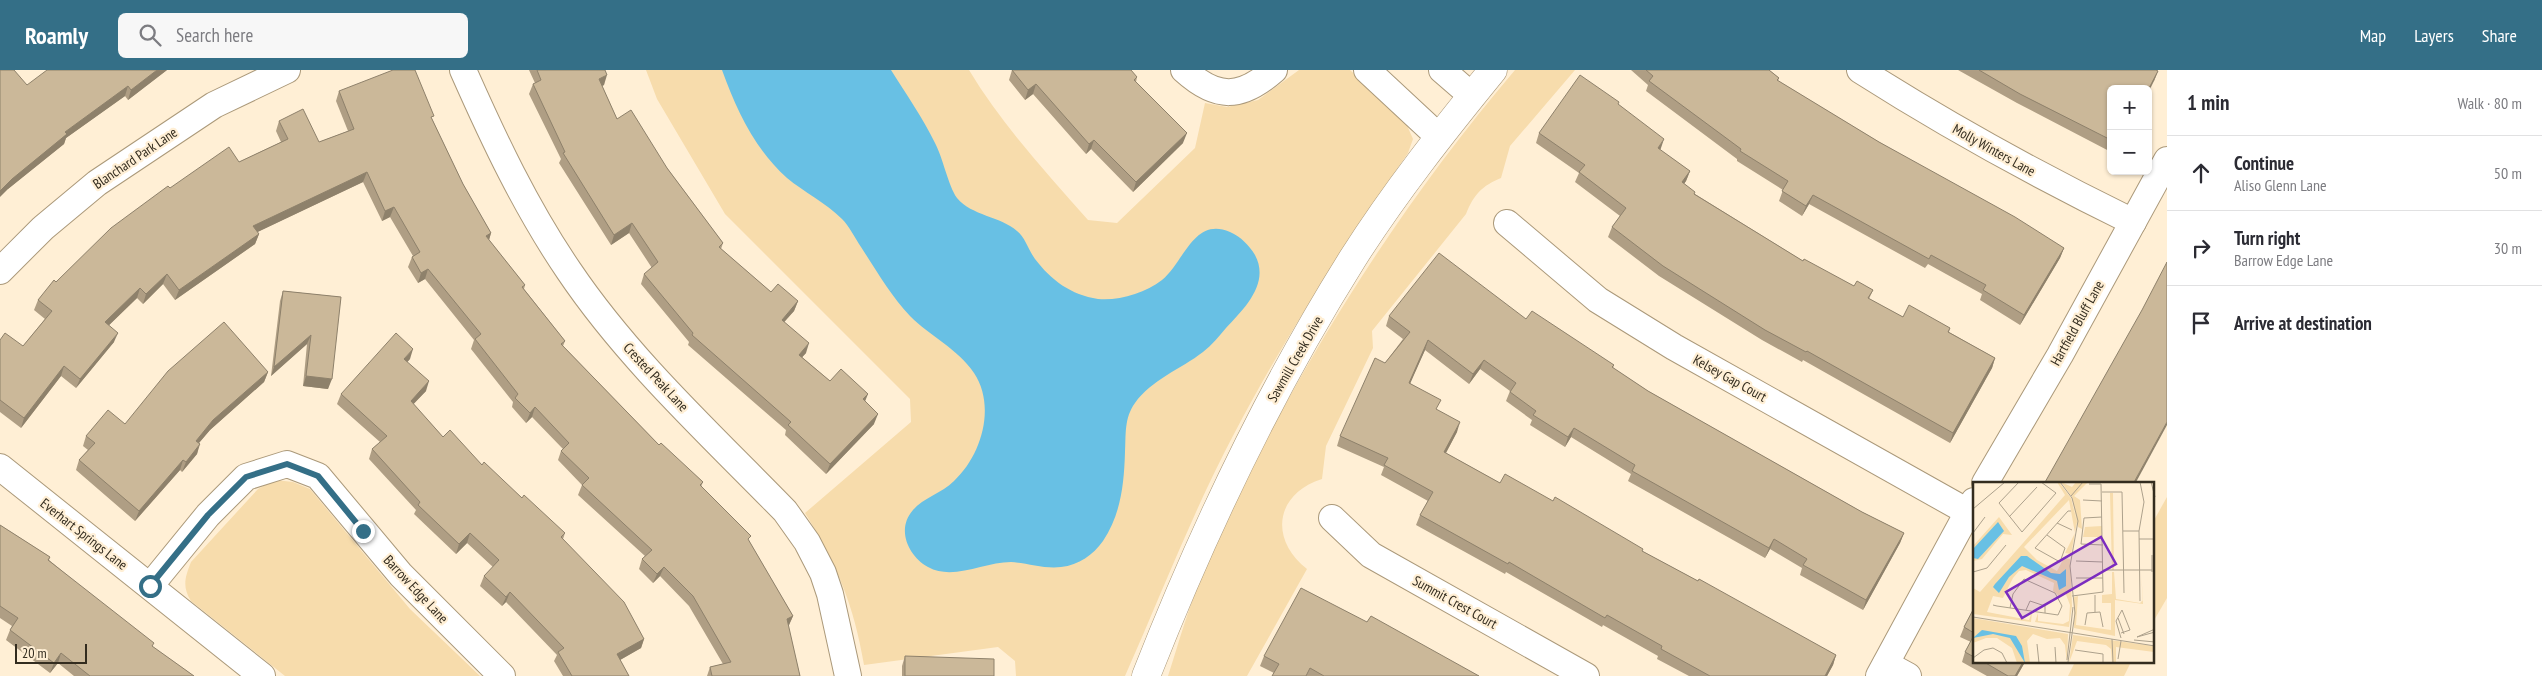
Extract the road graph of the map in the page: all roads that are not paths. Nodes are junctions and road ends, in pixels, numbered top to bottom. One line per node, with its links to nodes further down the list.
1 (287, 70): 14 (street, Blanchard Park Lane)
2 (463, 70): 23 (street, Crested Peak Lane)
3 (1184, 70): 4 (street)
4 (1274, 70)
5 (1367, 70): 10 (street)
6 (1442, 70): 9 (street)
7 (1493, 70): 9 (street, Sawmill Creek Drive)
8 (1860, 70): 12 (street, Molly Winters Lane)
9 (1472, 96): 10 (street, Sawmill Creek Drive)
10 (1439, 137): 24 (street, Sawmill Creek Drive)
11 (2167, 160): 12 (street, Hartfield Bluff Lane)
12 (2133, 222): 16 (street, Hartfield Bluff Lane)
13 (1507, 223): 17 (street, Kelsey Gap Court)
14 (0, 271)
15 (0, 467): 19 (street, Everhart Springs Lane)
16 (1986, 482)
17 (1971, 506): 20 (street)
18 (1332, 518): 25 (street, Summit Crest Court)
19 (150, 586): 21 (street, Everhart Springs Lane); 22 (street, Barrow Edge Lane)
20 (1891, 672)
21 (262, 676)
22 (502, 676)
23 (848, 676)
24 (1146, 676)
25 (1586, 676)

